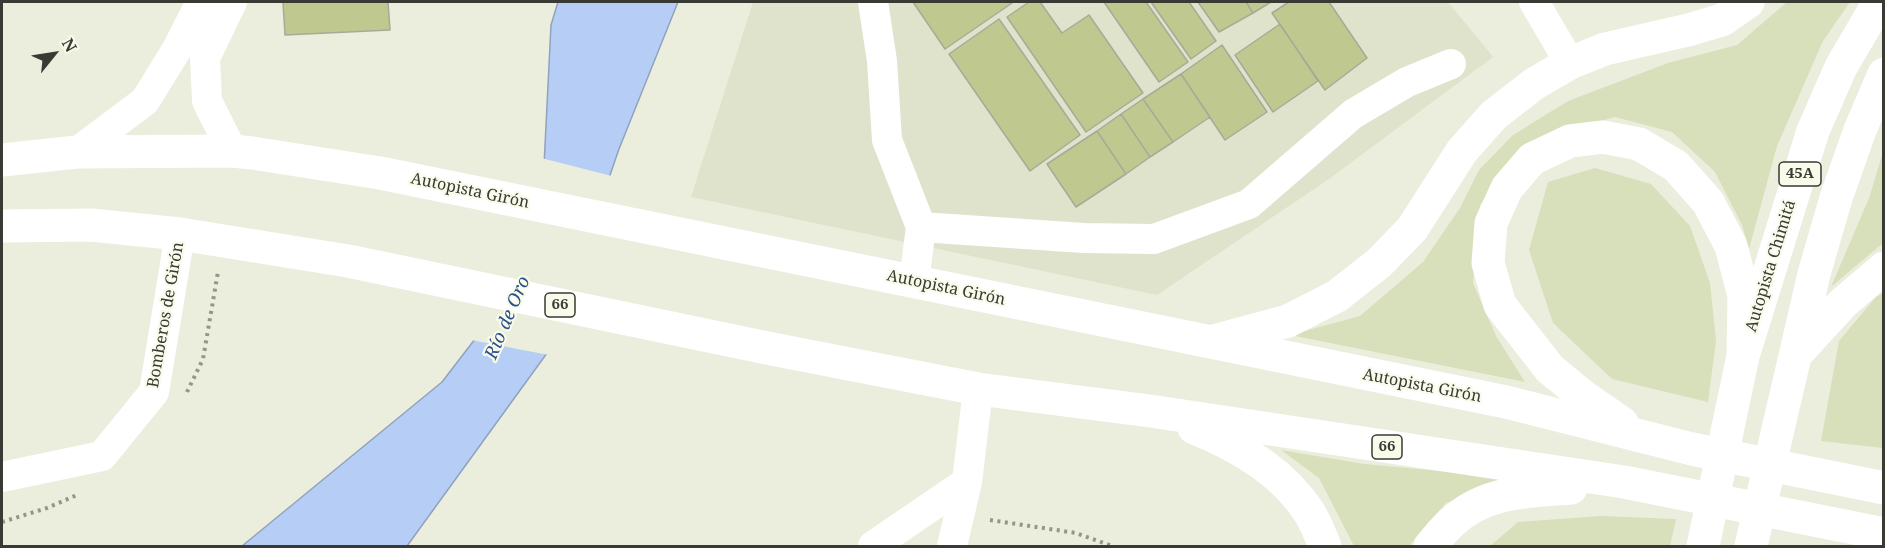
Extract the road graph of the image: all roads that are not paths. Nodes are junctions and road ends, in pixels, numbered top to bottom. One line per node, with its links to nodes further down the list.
1 (201, 2): 10 (street)
2 (232, 2): 11 (street)
3 (873, 2): 14 (street)
4 (1534, 2): 7 (street)
5 (1748, 2): 7 (highway)
6 (1879, 2): 20 (highway, Autopista Chimitá / 45A)
7 (1570, 63): 18 (highway)
8 (1452, 64): 14 (street)
9 (1884, 74): 19 (highway, 45A)
10 (77, 152): 11 (highway, Autopista Girón); 12 (highway, Autopista Girón)
11 (232, 152): 17 (highway, Autopista Girón)
12 (2, 160)
13 (2, 226): 15 (highway, 66)
14 (921, 226): 17 (street)
15 (180, 234): 21 (highway, 66); 24 (street, Bomberos de Girón)
16 (1884, 268): 19 (highway)
17 (914, 281): 18 (highway, Autopista Girón)
18 (1208, 342): 23 (highway, Autopista Girón)
19 (1796, 355): 34 (highway, 45A)
20 (1743, 356): 23 (highway); 33 (highway, Autopista Chimitá / 45A)
21 (978, 389): 22 (highway, 66); 25 (street)
22 (1150, 411): 26 (highway, 66); 31 (highway)
23 (1638, 434): 27 (highway, Autopista Girón)
24 (2, 477)
25 (967, 482): 29 (street); 30 (street)
26 (1624, 482): 28 (highway, 66); 32 (highway)
27 (1884, 488)
28 (1884, 534)
29 (873, 546)
30 (952, 546)
31 (1325, 546)
32 (1430, 546)
33 (1703, 546)
34 (1751, 546)

